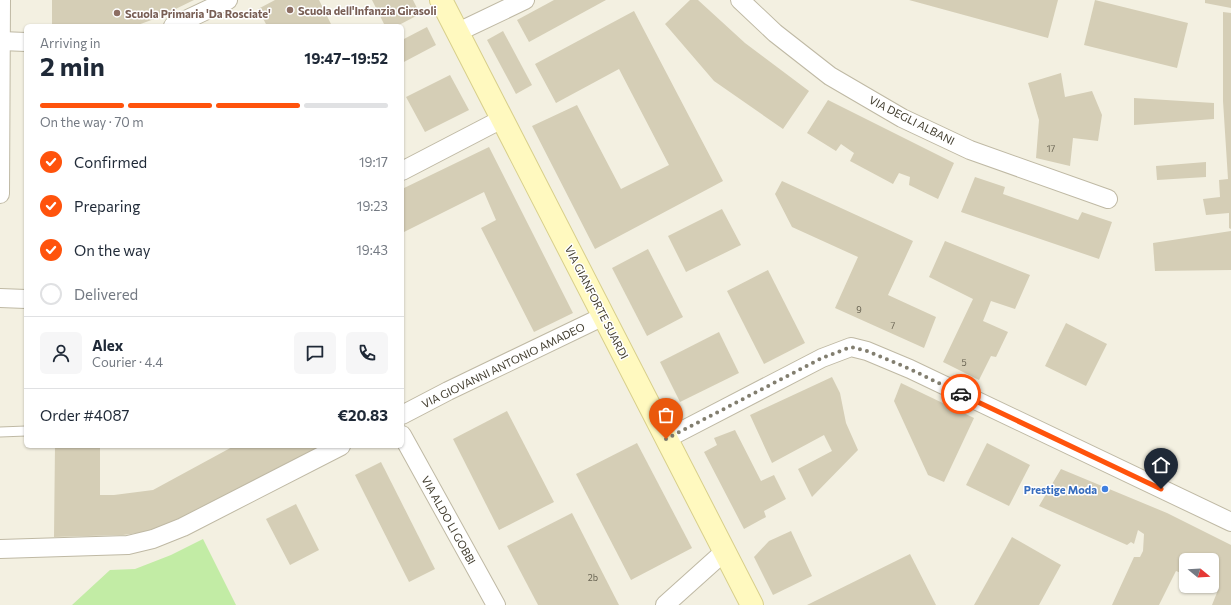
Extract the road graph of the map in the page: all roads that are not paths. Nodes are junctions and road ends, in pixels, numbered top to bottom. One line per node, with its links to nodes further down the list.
1 (1, 0): 8 (street)
2 (228, 0): 6 (street)
3 (441, 0): 7 (street, VIA GIANFORTE SUARDI)
4 (525, 0): 7 (street)
5 (740, 0): 13 (street, VIA DEGLI ALBANI)
6 (177, 24)
7 (458, 32): 10 (street, VIA GIANFORTE SUARDI)
8 (1, 42): 9 (street); 12 (street)
9 (24, 42)
10 (502, 119): 11 (street); 16 (street, VIA GIANFORTE SUARDI)
11 (404, 170)
12 (0, 194)
13 (1108, 199)
14 (0, 298): 15 (street)
15 (24, 299)
16 (604, 316): 17 (street, VIA GIOVANNI ANTONIO AMADEO); 21 (street, VIA GIANFORTE SUARDI)
17 (404, 414)
18 (24, 431): 19 (lane)
19 (0, 432)
20 (404, 439): 26 (street, VIA ALDO LI GOBBI)
21 (666, 439): 23 (street); 25 (street, VIA GIANFORTE SUARDI)
22 (337, 448): 24 (street)
23 (1231, 522)
24 (0, 549)
25 (724, 552): 27 (street); 28 (street, VIA GIANFORTE SUARDI)
26 (496, 605)
27 (666, 605)
28 (752, 605)

